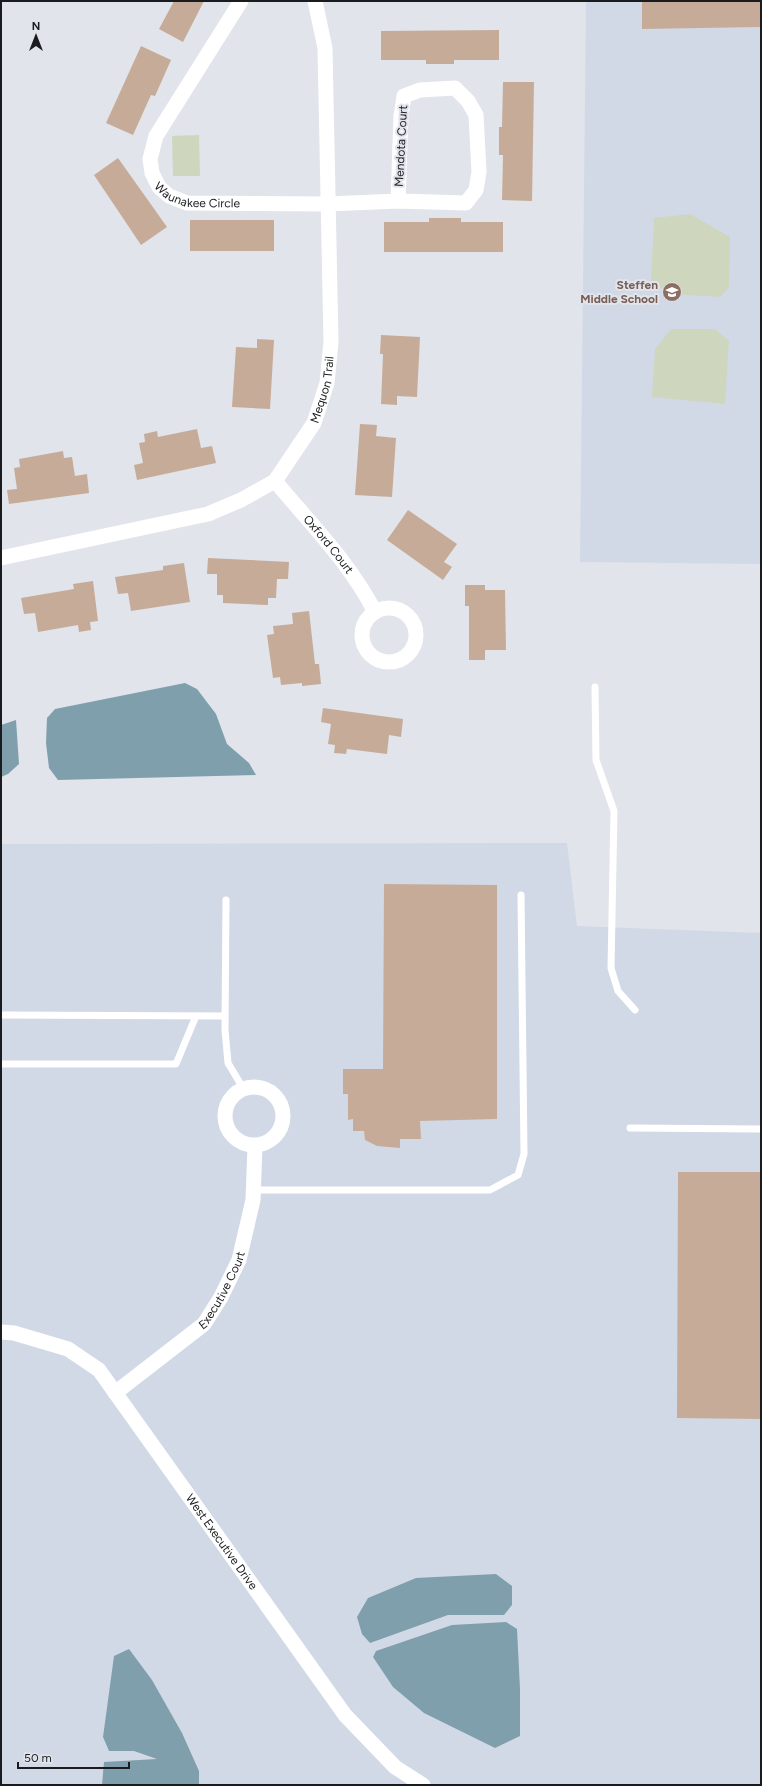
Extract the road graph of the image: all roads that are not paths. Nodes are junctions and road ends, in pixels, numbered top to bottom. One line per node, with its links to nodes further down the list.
1 (241, 1): 4 (street, Waunakee Circle)
2 (315, 1): 4 (street, Mequon Trail)
3 (398, 201): 3 (street, Mendota Court); 4 (street, Mendota Court)
4 (328, 204): 5 (street, Mequon Trail)
5 (275, 481): 6 (street, Mequon Trail); 7 (street, Oxford Court)
6 (1, 558)
7 (375, 612)
8 (595, 687): 11 (lane)
9 (521, 895): 20 (lane)
10 (226, 900): 14 (lane)
11 (635, 1010)
12 (1, 1015): 13 (lane)
13 (196, 1016): 14 (lane); 15 (lane)
14 (225, 1016): 16 (lane)
15 (1, 1064)
16 (243, 1088): 19 (street); 19 (street)
17 (630, 1128): 18 (lane)
18 (761, 1129)
19 (255, 1146): 20 (street, Executive Court)
20 (253, 1190): 22 (street, Executive Court)
21 (1, 1332): 22 (street, West Executive Drive)
22 (115, 1393): 23 (street, West Executive Drive)
23 (423, 1785)

